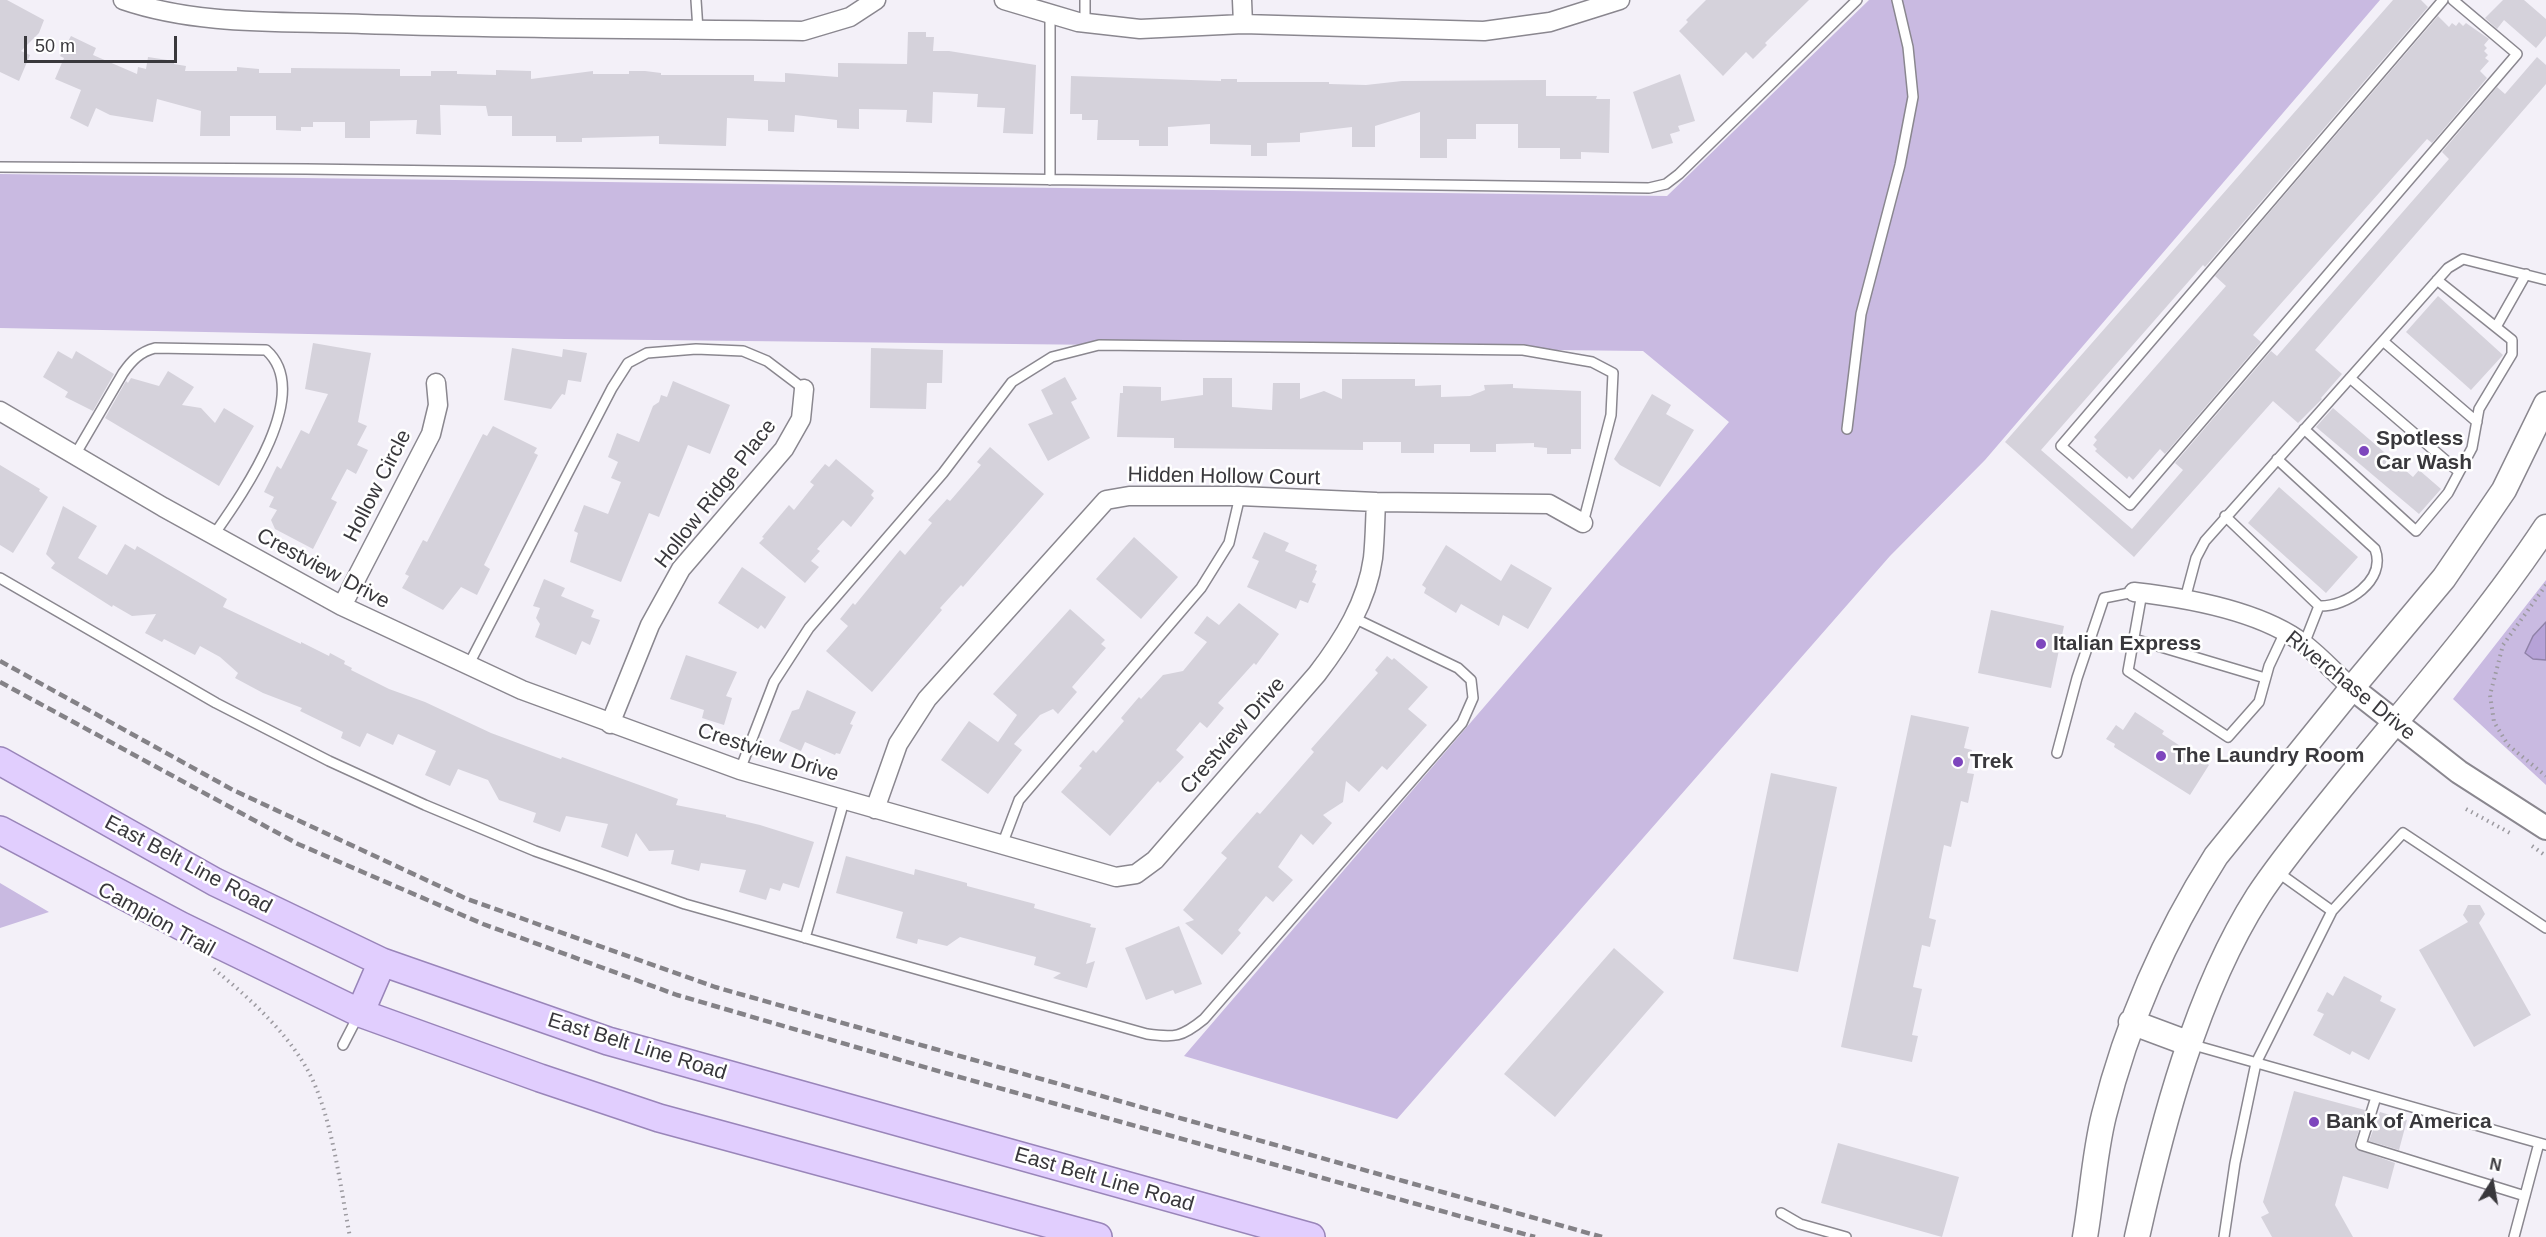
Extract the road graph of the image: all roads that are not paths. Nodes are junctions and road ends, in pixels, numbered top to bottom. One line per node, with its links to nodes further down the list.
1 (123, 0): 15 (street)
2 (696, 0): 15 (lane)
3 (876, 0): 15 (street)
4 (1004, 0): 12 (street)
5 (1085, 0): 13 (lane)
6 (1242, 0): 14 (street)
7 (1620, 0): 14 (street)
8 (1857, 0): 17 (lane)
9 (1897, 0): 29 (lane)
10 (2443, 0): 11 (lane)
11 (2453, 0)
12 (1050, 15): 13 (street); 17 (lane)
13 (1084, 23): 14 (street)
14 (1243, 24)
15 (698, 30)
16 (0, 167): 17 (lane)
17 (1050, 180)
18 (2526, 274): 19 (lane); 20 (lane); 21 (lane)
19 (2437, 280): 21 (lane); 22 (lane)
20 (2546, 280)
21 (2496, 327): 28 (lane)
22 (2383, 341): 23 (lane); 28 (lane)
23 (2350, 378): 30 (lane); 33 (lane)
24 (436, 383): 43 (street, Hollow Circle)
25 (804, 389): 49 (lane); 53 (street, Hollow Ridge Place)
26 (2546, 404): 51 (main road)
27 (0, 411): 31 (street, Crestview Drive)
28 (2477, 422): 33 (lane)
29 (1847, 429)
30 (2304, 429): 32 (lane); 33 (lane)
31 (75, 455): 39 (street, Crestview Drive); 39 (lane)
32 (2277, 459): 36 (lane); 44 (lane)
33 (2458, 471)
34 (1240, 496): 35 (street, Hidden Hollow Court); 58 (street, Hidden Hollow Court); 61 (lane)
35 (1376, 502): 37 (street, Hidden Hollow Court); 45 (street, Crestview Drive)
36 (2225, 516): 42 (lane); 44 (lane)
37 (1583, 524): 56 (lane)
38 (2546, 527): 52 (main road)
39 (213, 536): 43 (street, Crestview Drive)
40 (0, 578): 65 (lane)
41 (2138, 592): 42 (street, Riverchase Drive); 47 (lane); 54 (lane)
42 (2185, 599): 46 (street, Riverchase Drive)
43 (342, 606): 49 (street, Crestview Drive)
44 (2319, 606): 48 (lane)
45 (1354, 618): 61 (street, Crestview Drive); 65 (lane)
46 (2285, 632): 48 (street, Riverchase Drive); 50 (lane)
47 (2134, 639): 50 (lane); 50 (lane)
48 (2304, 644): 51 (street, Riverchase Drive)
49 (468, 666): 53 (street, Crestview Drive)
50 (2265, 678)
51 (2352, 688): 52 (street, Riverchase Drive); 68 (main road)
52 (2395, 722): 59 (street, Riverchase Drive); 62 (main road)
53 (610, 724): 56 (street, Crestview Drive)
54 (2057, 753)
55 (0, 761): 66 (main road, East Belt Line Road)
56 (740, 770): 57 (street, Crestview Drive)
57 (844, 801): 58 (street, Crestview Drive); 65 (lane)
58 (875, 809): 61 (street, Crestview Drive)
59 (2546, 828)
60 (0, 830): 67 (main road)
61 (1002, 845)
62 (2276, 871): 63 (lane); 69 (main road)
63 (2332, 911): 64 (lane); 71 (lane)
64 (2546, 927)
65 (805, 938)
66 (382, 962): 67 (main road); 77 (main road, East Belt Line Road)
67 (360, 1013): 70 (lane); 76 (main road)
68 (2131, 1022): 69 (main road); 79 (main road)
69 (2190, 1044): 71 (lane); 80 (main road)
70 (343, 1046)
71 (2256, 1063): 72 (lane); 81 (lane)
72 (2376, 1097): 73 (lane); 74 (lane)
73 (2542, 1144): 74 (lane)
74 (2525, 1196): 82 (lane)
75 (1781, 1213): 78 (lane)
76 (1098, 1237)
77 (1311, 1237)
78 (1846, 1237)
79 (2085, 1237)
80 (2138, 1237)
81 (2224, 1237)
82 (2514, 1237)

